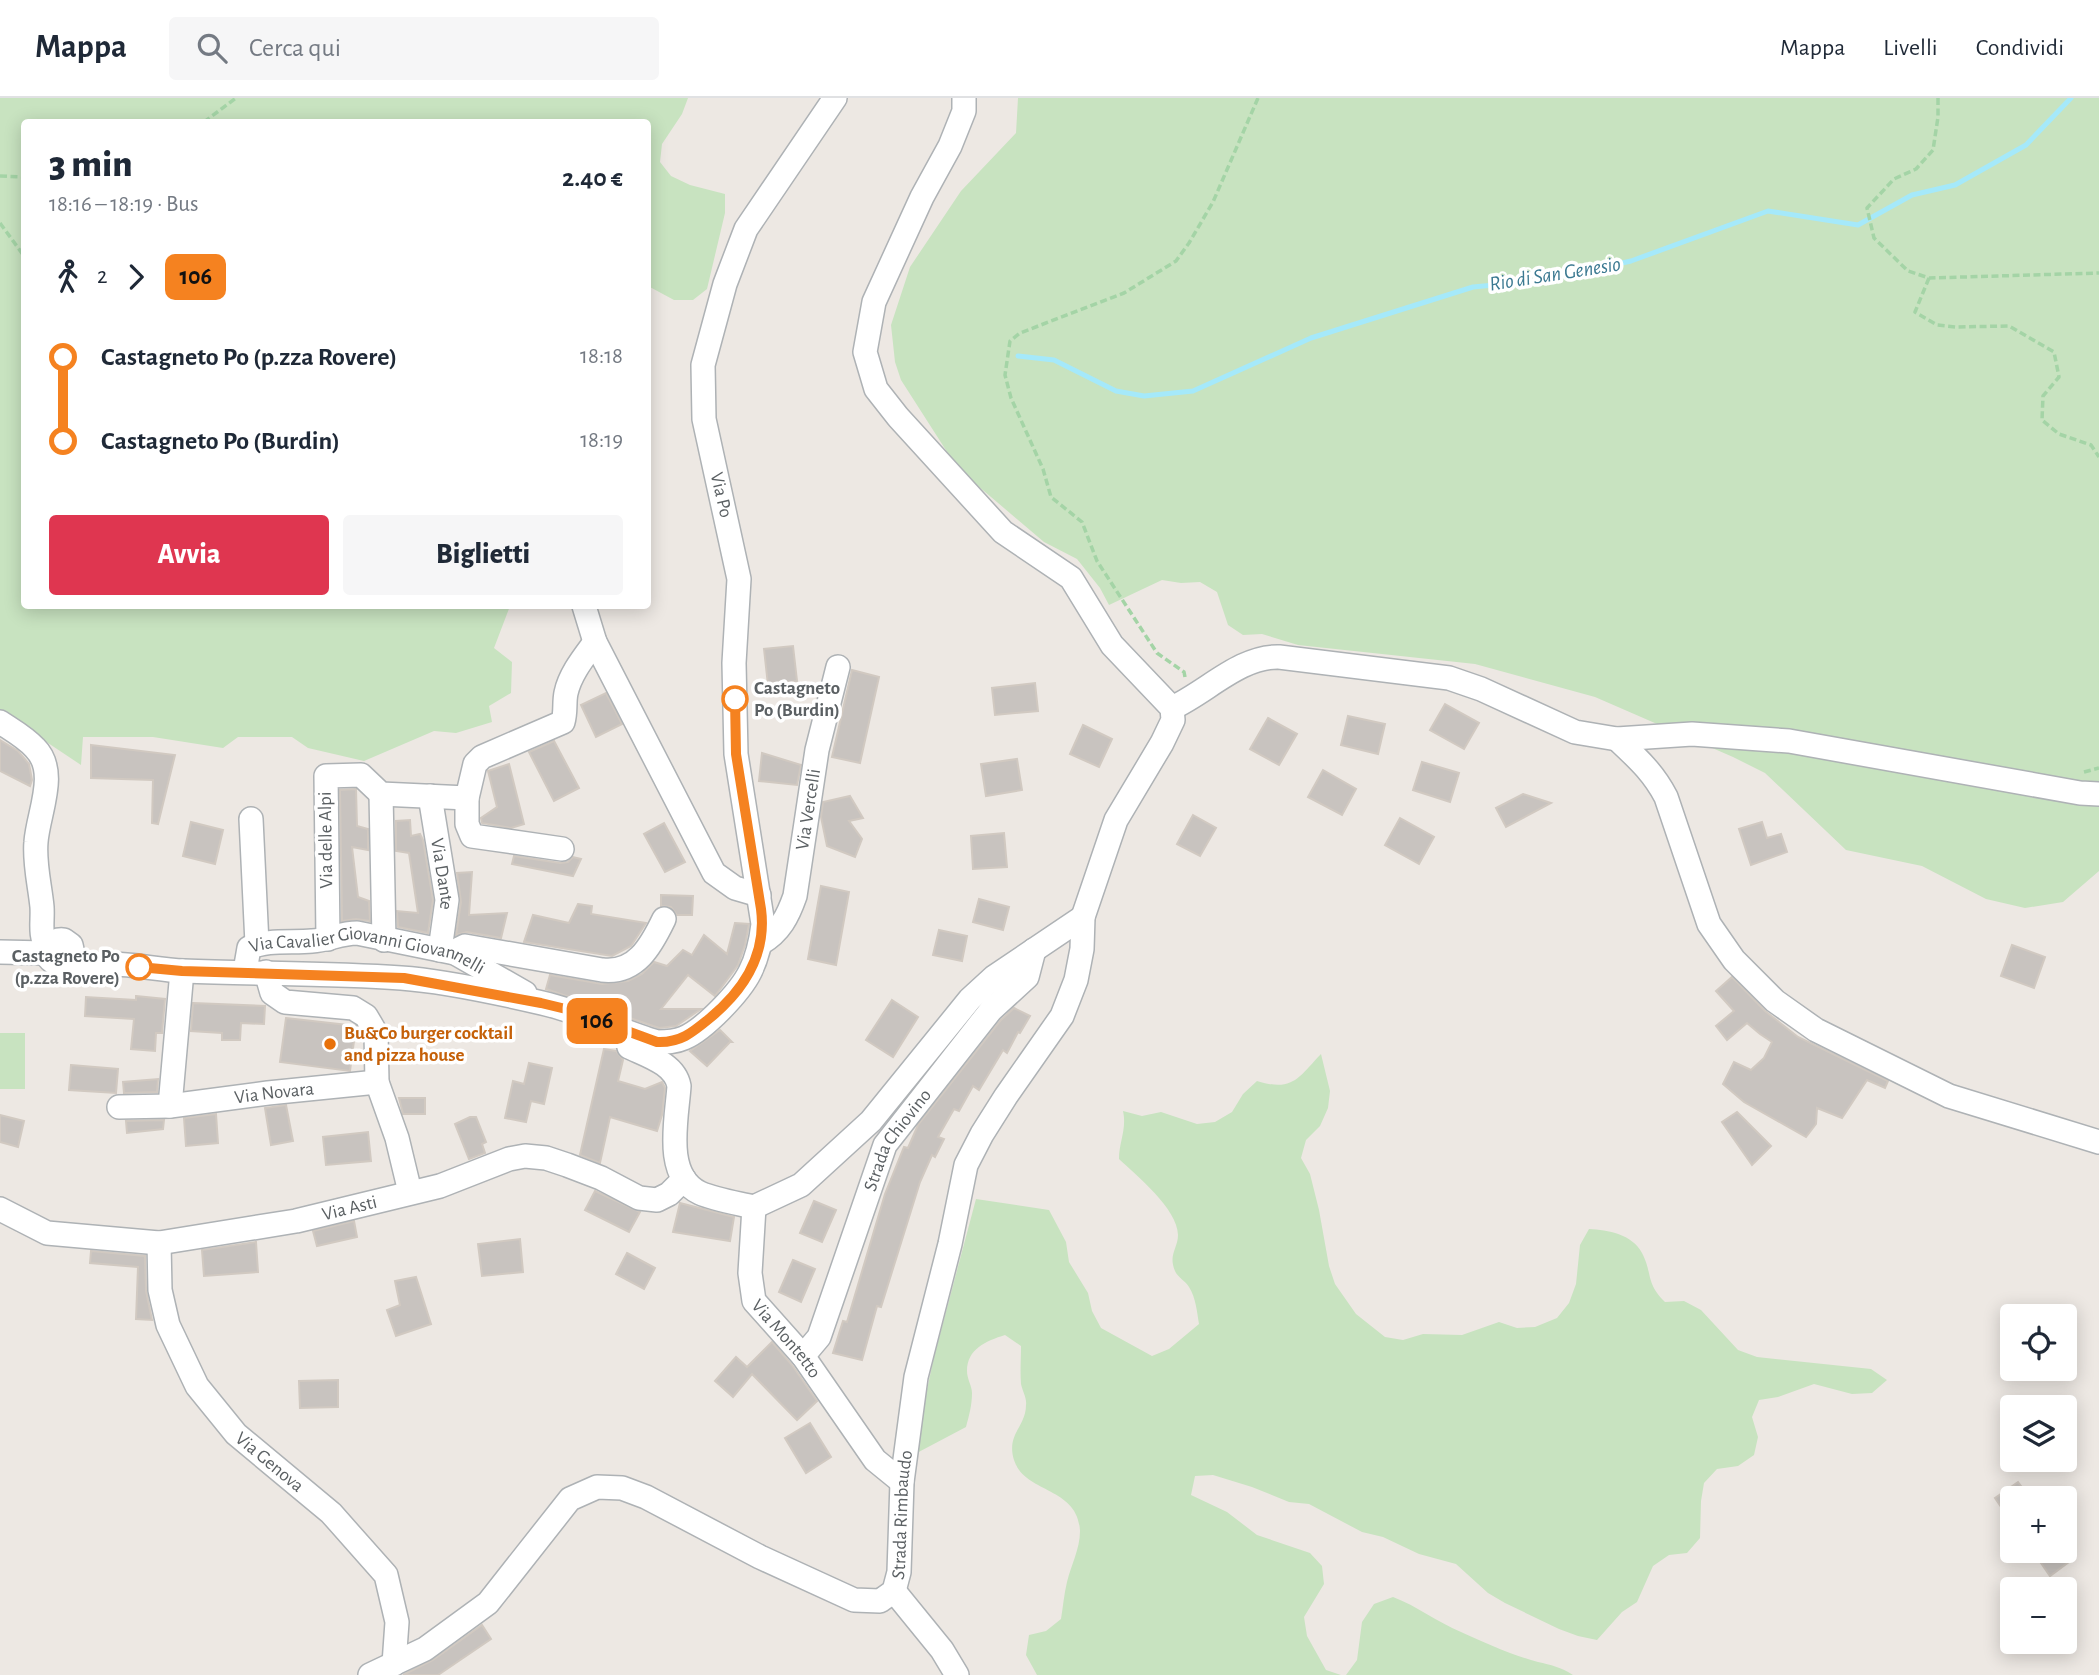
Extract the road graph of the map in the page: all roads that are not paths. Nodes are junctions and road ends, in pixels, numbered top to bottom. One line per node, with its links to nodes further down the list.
1 (835, 98): 15 (street, Via Po)
2 (964, 98): 6 (street)
3 (585, 609): 4 (street)
4 (596, 642): 12 (street); 15 (street)
5 (838, 667): 18 (street, Via Vercelli)
6 (1180, 704): 8 (street); 16 (street, Strada Rimbaudo)
7 (0, 722): 22 (street)
8 (1617, 739): 10 (street); 33 (street)
9 (381, 794): 11 (street); 19 (street, Via delle Alpi); 20 (street)
10 (2099, 794)
11 (430, 796): 12 (street); 25 (street, Via Dante)
12 (467, 798): 14 (street)
13 (251, 819): 21 (street)
14 (562, 849)
15 (759, 895): 18 (street, Via Po)
16 (1083, 917): 23 (street, Strada Chiovino); 40 (street, Strada Rimbaudo)
17 (664, 919): 25 (street)
18 (762, 933): 29 (street)
19 (327, 939): 20 (street, Via Cavalier Giovanni Giovannelli); 21 (street, Via Cavalier Giovanni Giovannelli)
20 (384, 940): 25 (street, Via Cavalier Giovanni Giovannelli)
21 (257, 944): 27 (street, Via Cavalier Giovanni Giovannelli)
22 (58, 950): 24 (street); 26 (street)
23 (1034, 950): 36 (street, Strada Chiovino); 39 (street, Strada Chiovino)
24 (0, 952)
25 (448, 952): 28 (street, Via Cavalier Giovanni Giovannelli)
26 (182, 971): 27 (street); 31 (street)
27 (256, 972): 28 (street); 30 (street)
28 (541, 1003): 29 (street)
29 (632, 1034): 34 (street)
30 (377, 1082): 31 (street, Via Novara); 35 (street)
31 (170, 1106): 32 (street, Via Novara)
32 (119, 1107)
33 (2099, 1142)
34 (684, 1179): 35 (street, Via Asti); 36 (street)
35 (410, 1192): 38 (street, Via Asti)
36 (754, 1207): 39 (street, Via Montetto)
37 (0, 1209): 38 (street, Via Asti)
38 (159, 1243): 42 (street, Via Genova)
39 (803, 1356): 40 (street, Via Montetto)
40 (902, 1482): 41 (street, Strada Rimbaudo)
41 (894, 1591): 42 (street, Strada Rimbaudo); 44 (street)
42 (394, 1664): 43 (street, Strada Rimbaudo)
43 (370, 1675)
44 (957, 1675)

